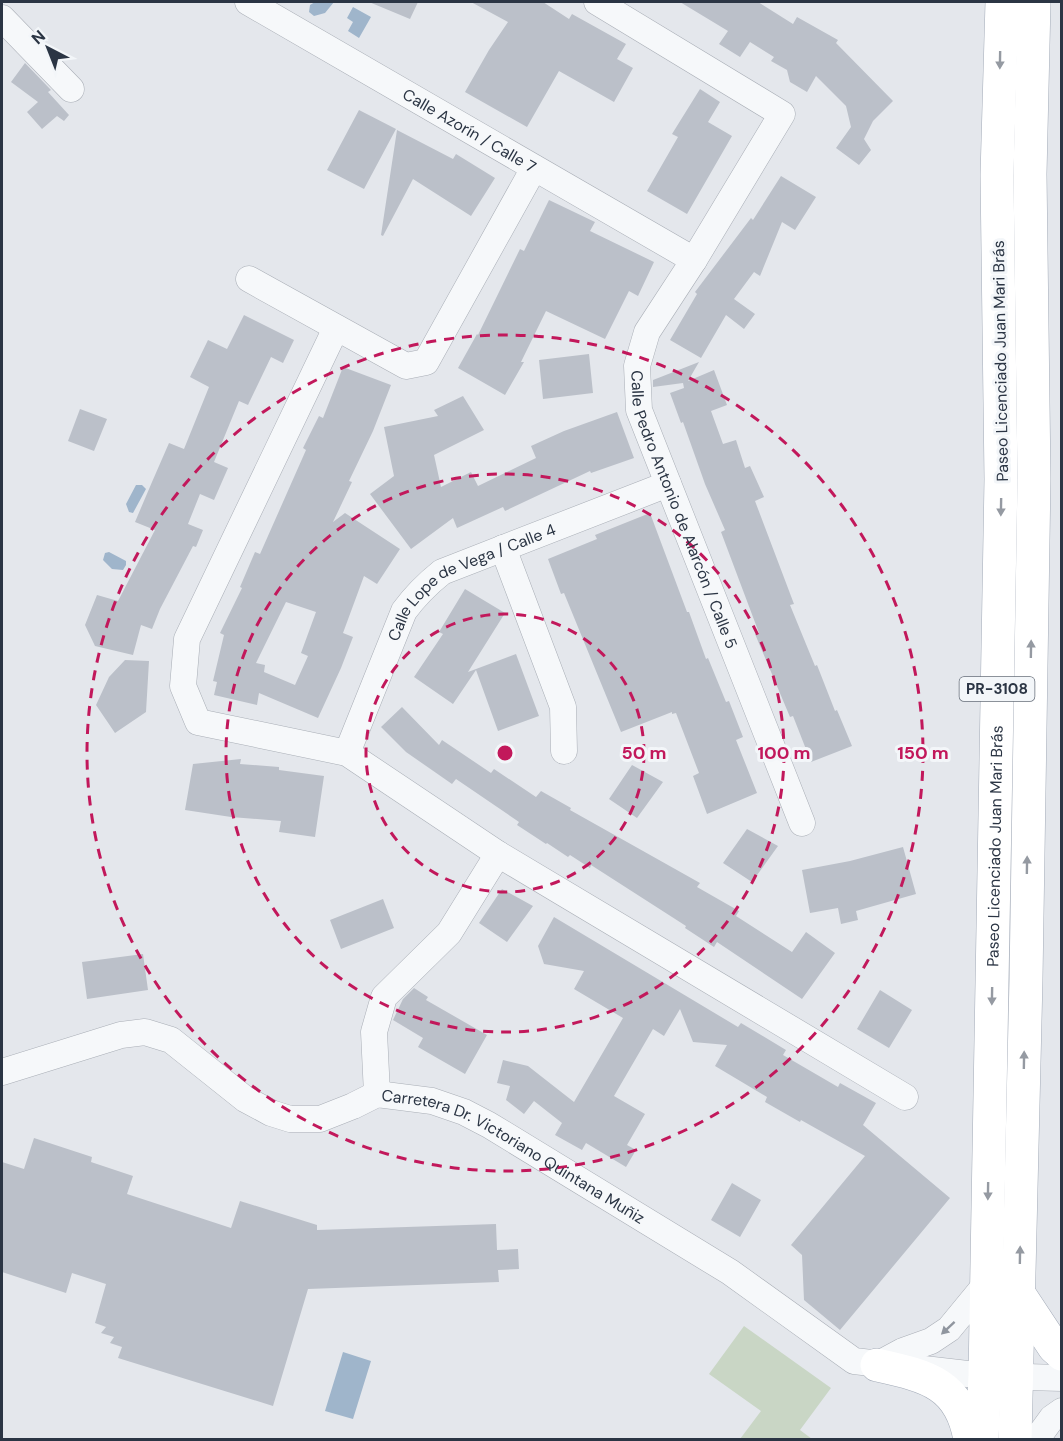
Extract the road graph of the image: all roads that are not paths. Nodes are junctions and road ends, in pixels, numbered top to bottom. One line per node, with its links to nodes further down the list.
1 (248, 2): 7 (street, Calle Azorín / Calle 7)
2 (597, 2): 8 (street, Calle Pedro Antonio de Alarcón / Calle 5)
3 (1002, 2): 20 (main road, Paseo Licenciado Juan Mari Brás / PR-3108, one-way to 20)
4 (1034, 2): 21 (main road, Paseo Licenciado Juan Mari Brás / PR-3108, one-way to 4)
5 (2, 18): 6 (street)
6 (71, 90)
7 (534, 168): 8 (street, Calle Azorín / Calle 7); 10 (street)
8 (694, 260): 11 (street, Calle Pedro Antonio de Alarcón / Calle 5)
9 (249, 279): 10 (street)
10 (336, 328): 14 (street)
11 (668, 484): 12 (street, Calle Lope de Vega / Calle 4); 15 (street, Calle Pedro Antonio de Alarcón / Calle 5)
12 (503, 548): 13 (street); 14 (street, Calle Lope de Vega / Calle 4)
13 (564, 751)
14 (347, 753): 16 (street)
15 (802, 823)
16 (498, 854): 18 (street); 19 (street)
17 (2, 1072): 18 (street, Carretera Dr. Victoriano Quintana Muñiz)
18 (377, 1094): 23 (street, Carretera Dr. Victoriano Quintana Muñiz)
19 (905, 1097)
20 (986, 1284): 23 (street, one-way to 23); 24 (main road, Paseo Licenciado Juan Mari Brás / PR-3108)
21 (1019, 1294): 22 (main road); 24 (main road, Paseo Licenciado Juan Mari Brás / PR-3108)
22 (1062, 1354)
23 (877, 1365): 24 (street, Carretera Dr. Victoriano Quintana Muñiz); 27 (main road)
24 (1001, 1376): 25 (street, Carretera Dr. Victoriano Quintana Muñiz); 28 (main road, Paseo Licenciado Juan Mari Brás / PR-3108); 29 (main road, Paseo Licenciado Juan Mari Brás / PR-3108)
25 (1062, 1378)
26 (1062, 1411): 30 (street)
27 (970, 1440)
28 (982, 1440)
29 (1015, 1440)
30 (1036, 1440)

